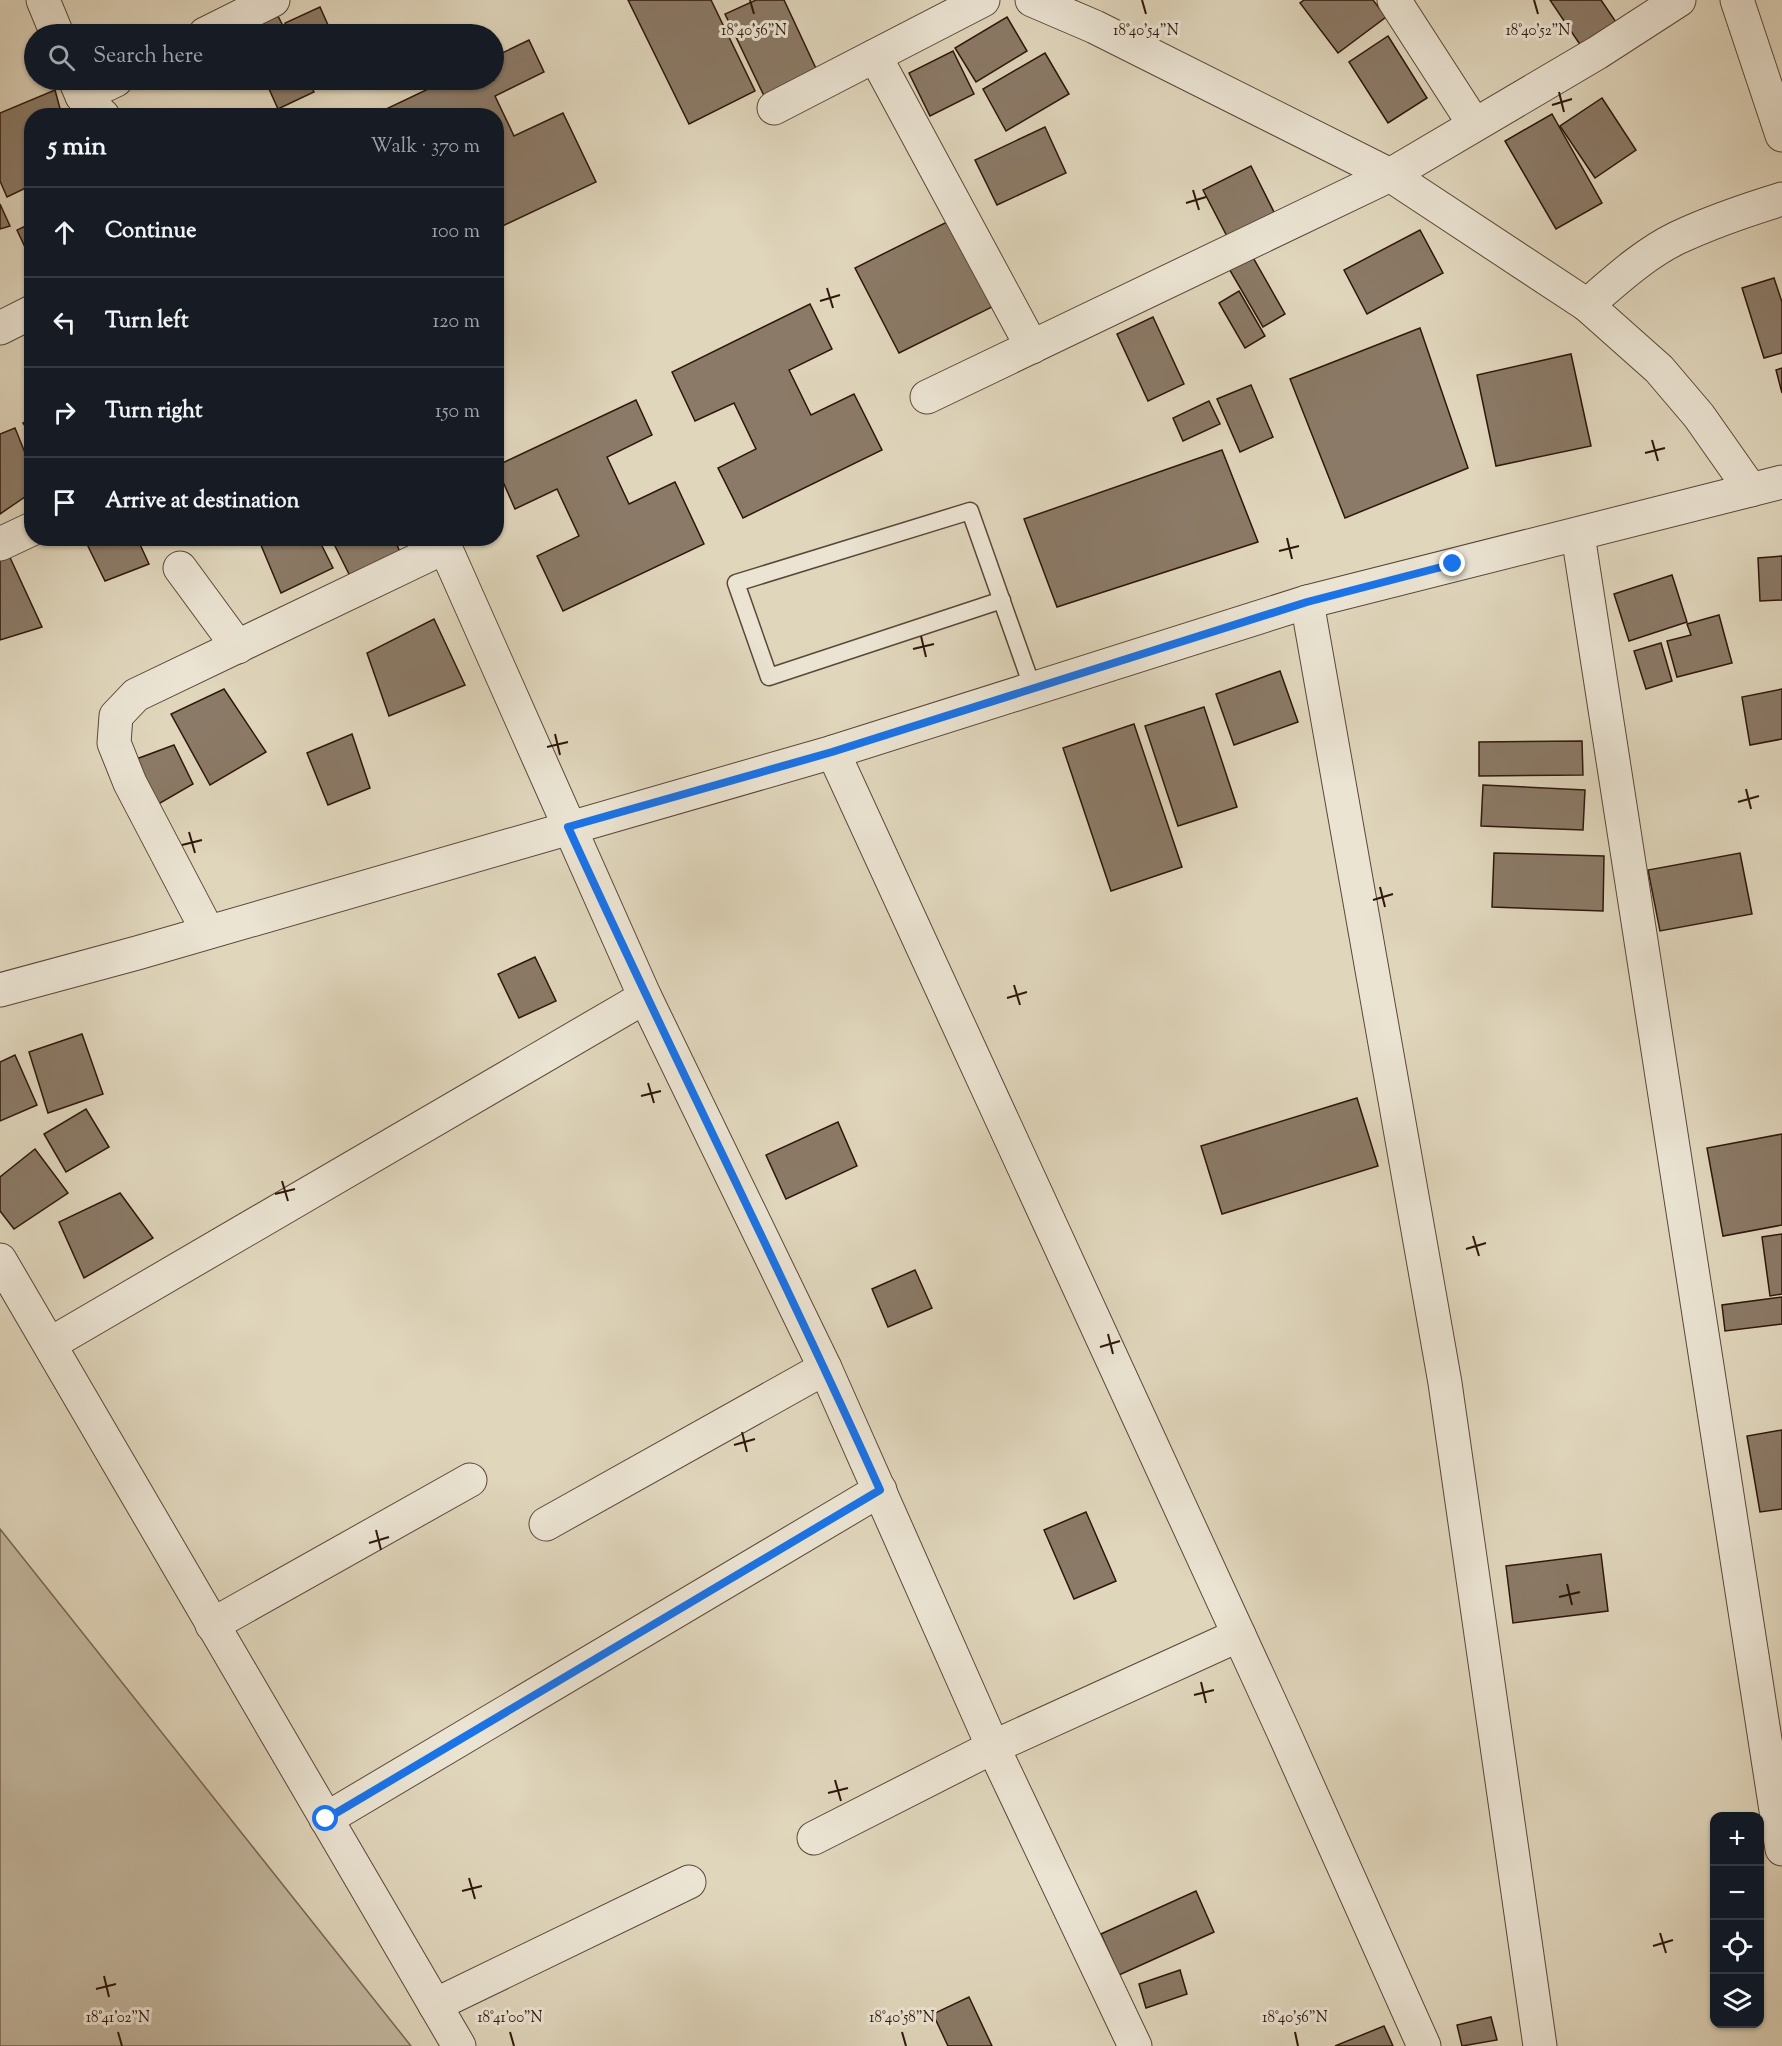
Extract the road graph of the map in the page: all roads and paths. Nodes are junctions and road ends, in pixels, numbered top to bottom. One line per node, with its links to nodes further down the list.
1 (43, 0): 9 (street)
2 (273, 0): 10 (street)
3 (983, 0): 11 (street)
4 (1032, 0): 15 (street)
5 (1394, 0): 13 (street)
6 (1679, 0): 8 (street)
7 (1737, 0): 14 (street)
8 (1639, 10): 13 (street)
9 (53, 24)
10 (225, 24)
11 (875, 56): 12 (street); 20 (street)
12 (774, 108)
13 (1474, 124): 15 (street)
14 (1782, 135)
15 (1390, 175): 17 (street); 20 (street)
16 (1782, 199): 17 (street)
17 (1587, 305): 22 (street)
18 (24, 316): 19 (street)
19 (0, 328)
20 (1032, 347): 21 (street)
21 (927, 398)
22 (1767, 486): 24 (street)
23 (24, 533): 25 (street)
24 (1578, 535): 30 (street); 49 (street)
25 (0, 544)
26 (437, 546): 31 (street)
27 (444, 546): 34 (street)
28 (180, 567): 31 (street)
29 (1002, 600): 29 (lane); 32 (lane)
30 (1307, 602): 32 (street); 55 (street)
31 (238, 647): 35 (street)
32 (1033, 689): 33 (street)
33 (832, 752): 34 (street); 45 (street)
34 (568, 827): 35 (street); 37 (street)
35 (208, 932): 36 (street)
36 (0, 990)
37 (645, 997): 39 (street); 40 (street)
38 (0, 1260): 39 (street)
39 (50, 1344): 44 (street)
40 (825, 1368): 42 (street); 43 (street)
41 (470, 1480): 44 (street)
42 (880, 1490): 46 (street); 47 (street)
43 (546, 1524)
44 (212, 1625): 47 (street)
45 (1239, 1635): 46 (street); 54 (street)
46 (993, 1747): 48 (street); 53 (street)
47 (326, 1819): 51 (street)
48 (814, 1838)
49 (1782, 1849)
50 (689, 1882): 51 (street)
51 (435, 2005): 52 (street)
52 (459, 2046)
53 (1134, 2046)
54 (1424, 2046)
55 (1540, 2046)

